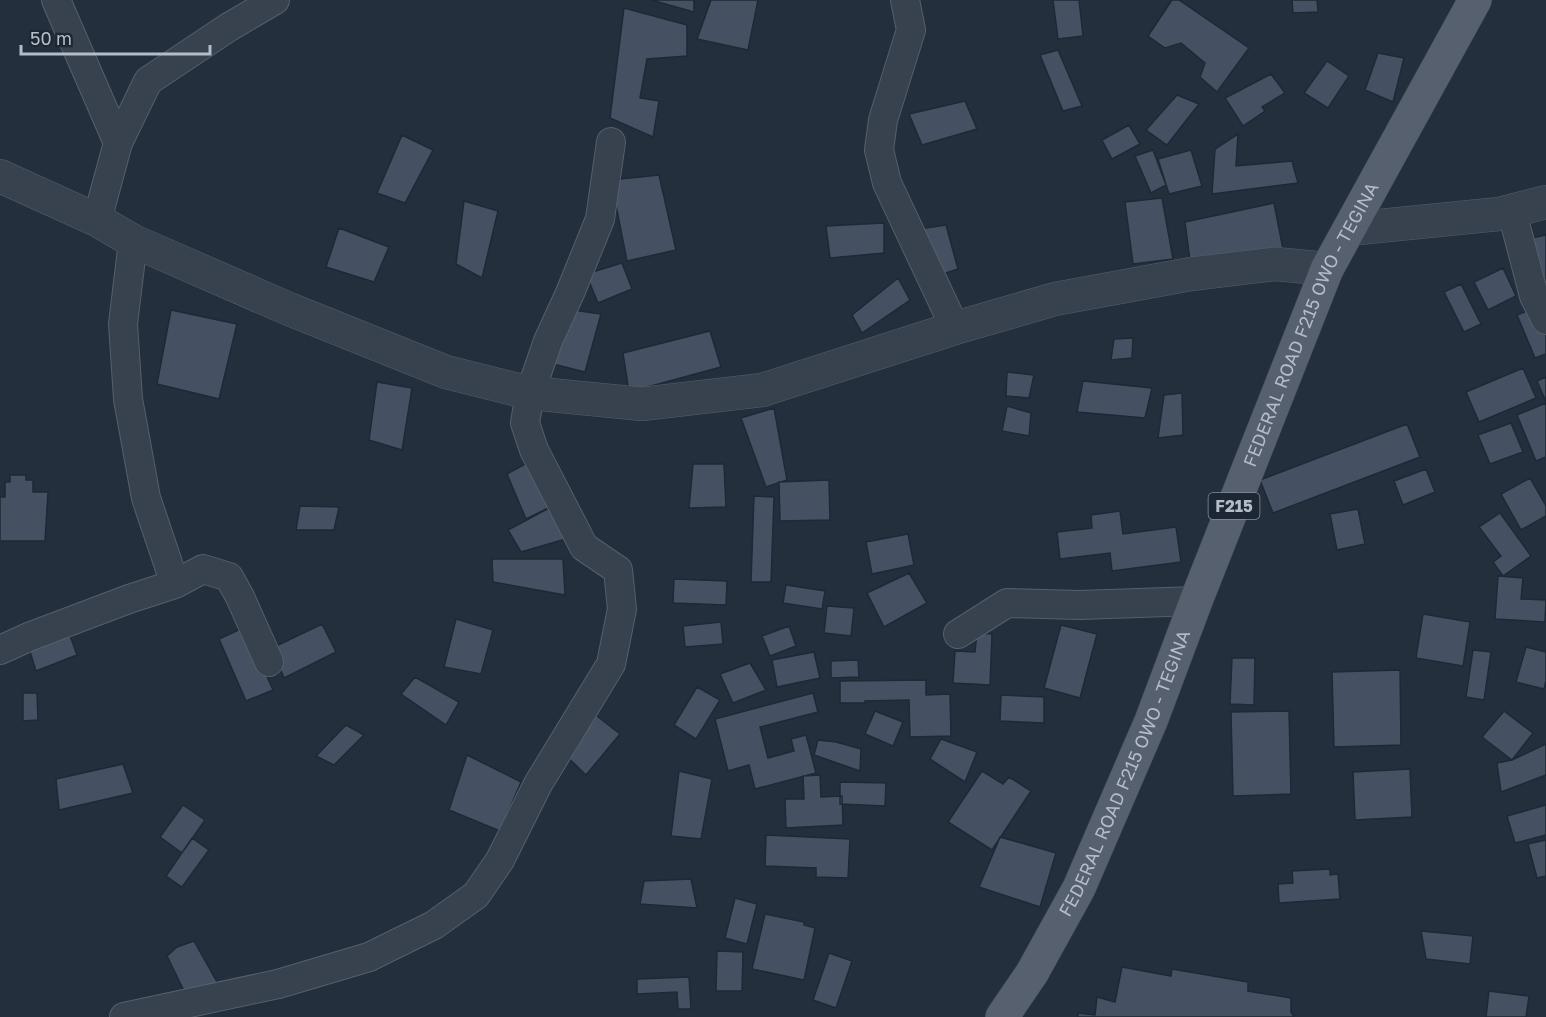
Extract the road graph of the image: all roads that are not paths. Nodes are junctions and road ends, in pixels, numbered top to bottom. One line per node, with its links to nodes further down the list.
1 (56, 0): 6 (street)
2 (275, 0): 6 (street)
3 (905, 0): 15 (street)
4 (1475, 0): 11 (main road, FEDERAL ROAD F215 OWO - TEGINA / F215)
5 (611, 142): 16 (street)
6 (118, 143): 10 (street)
7 (0, 176): 10 (street)
8 (1546, 202): 9 (street)
9 (1512, 212): 11 (street); 14 (street)
10 (97, 220): 12 (street)
11 (1349, 229): 13 (main road, FEDERAL ROAD F215 OWO - TEGINA / F215)
12 (133, 241): 16 (street); 17 (street)
13 (1327, 269): 15 (street); 18 (main road, FEDERAL ROAD F215 OWO - TEGINA / F215)
14 (1546, 320)
15 (955, 328): 16 (street)
16 (530, 393): 22 (street)
17 (175, 584): 20 (street); 21 (street)
18 (1196, 601): 19 (street); 23 (main road, FEDERAL ROAD F215 OWO - TEGINA / F215)
19 (958, 634)
20 (0, 650)
21 (269, 662)
22 (124, 1017)
23 (1002, 1017)

